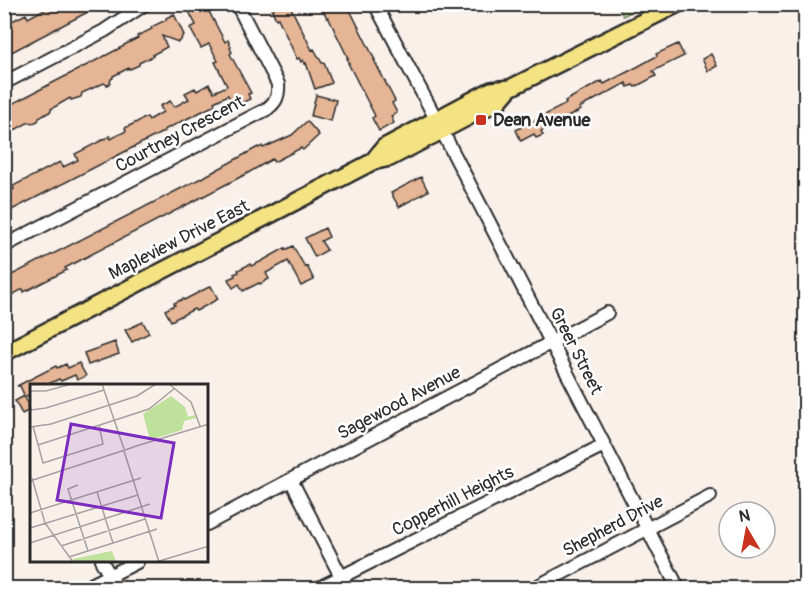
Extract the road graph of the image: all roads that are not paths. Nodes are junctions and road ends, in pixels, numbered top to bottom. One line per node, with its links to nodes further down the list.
1 (145, 4): 5 (street)
2 (237, 4): 7 (street, Courtney Crescent)
3 (375, 4): 6 (street)
4 (678, 4): 6 (main road, Mapleview Drive East)
5 (4, 82)
6 (439, 125): 9 (street, Greer Street); 10 (main road, Mapleview Drive East)
7 (4, 246)
8 (607, 312): 9 (street, Sagewood Avenue)
9 (551, 343): 11 (street, Greer Street); 12 (street, Sagewood Avenue)
10 (4, 353)
11 (604, 445): 15 (street, Greer Street); 19 (street, Copperhill Heights)
12 (291, 480): 14 (street, Sagewood Avenue); 19 (street)
13 (710, 496): 15 (street, Shepherd Drive)
14 (208, 523)
15 (647, 529): 23 (street, Shepherd Drive); 24 (street, Greer Street)
16 (103, 563): 18 (street)
17 (133, 563): 18 (street)
18 (110, 576): 20 (street); 21 (street)
19 (344, 583): 22 (street, Copperhill Heights)
20 (85, 588)
21 (117, 588)
22 (319, 588)
23 (534, 588)
24 (678, 588)

